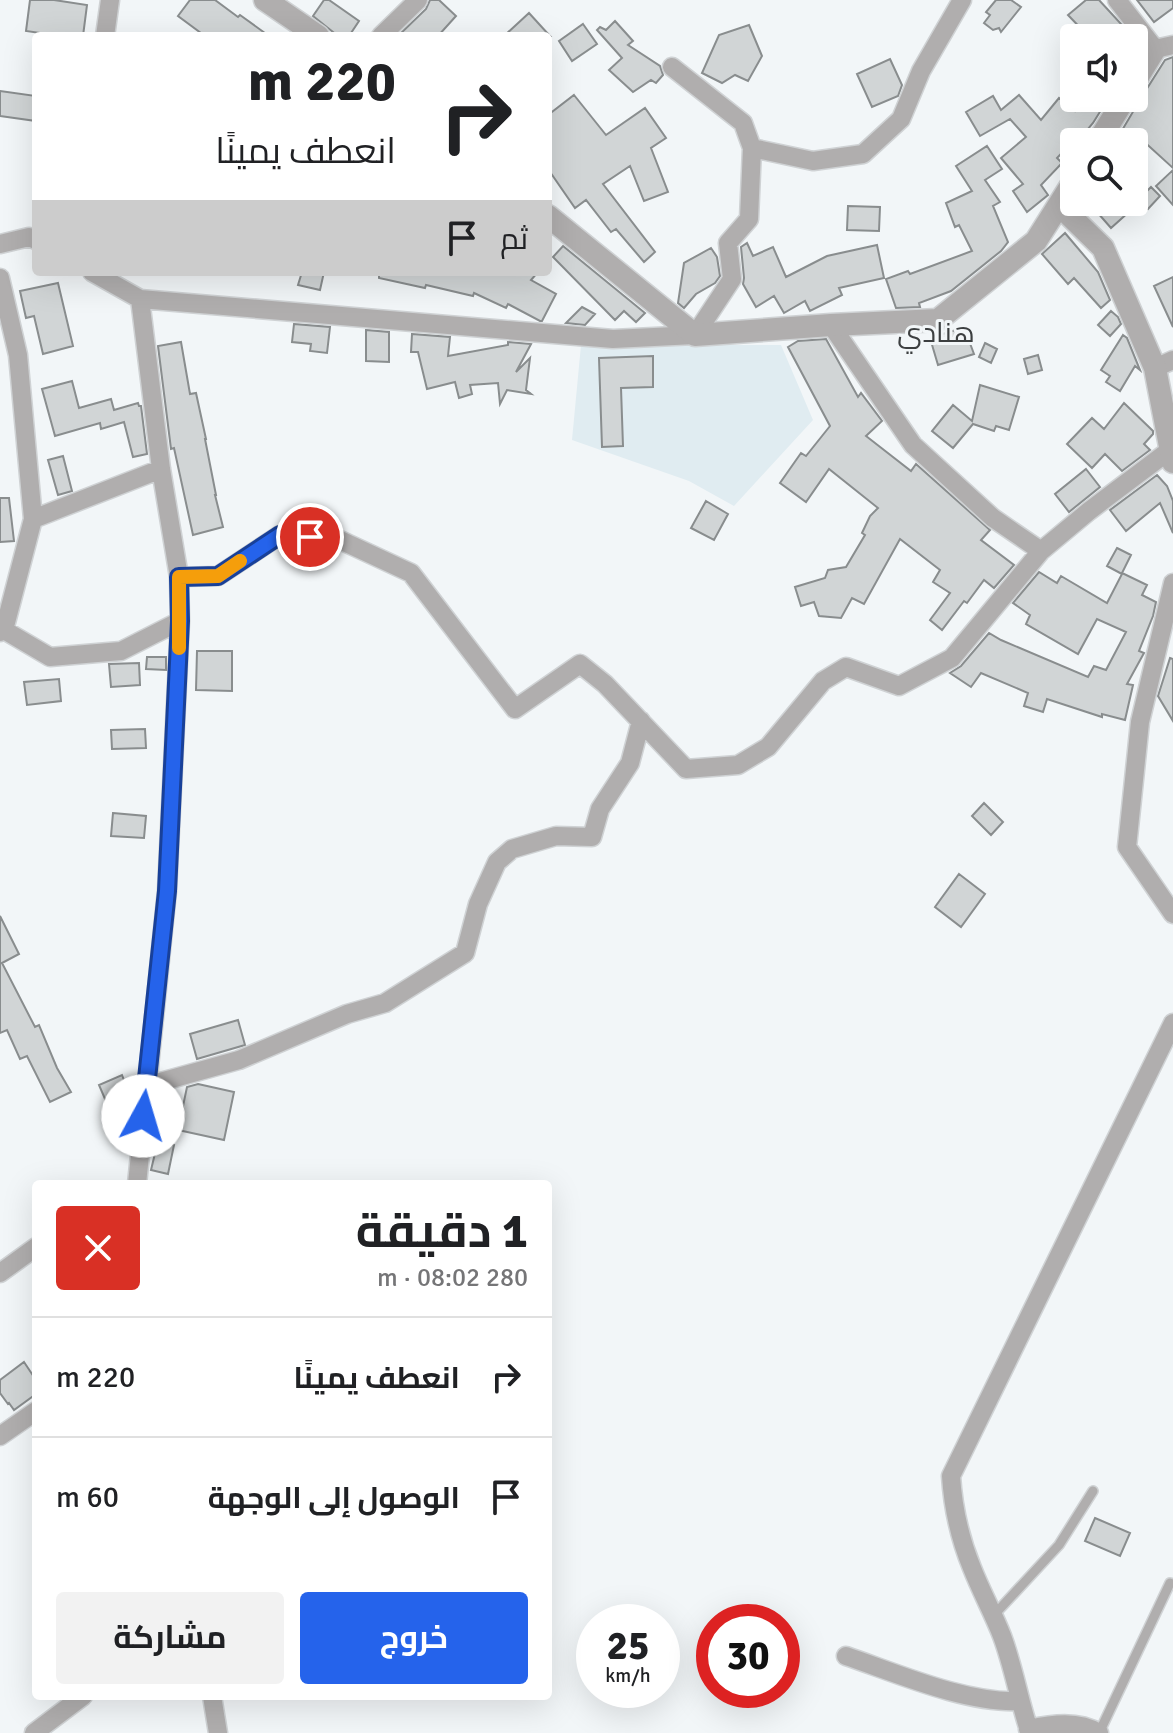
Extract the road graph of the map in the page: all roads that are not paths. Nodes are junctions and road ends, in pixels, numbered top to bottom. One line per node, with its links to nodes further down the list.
1 (110, 0): 6 (street)
2 (265, 0): 7 (street)
3 (418, 0): 8 (street)
4 (962, 0): 12 (street)
5 (1123, 3): 9 (street)
6 (106, 32)
7 (312, 32)
8 (385, 32)
9 (1164, 47): 10 (street)
10 (1148, 66)
11 (672, 67): 12 (street)
12 (752, 148): 21 (street)
13 (1059, 205): 20 (street); 22 (street)
14 (552, 219): 21 (street)
15 (32, 234): 16 (street)
16 (0, 244)
17 (99, 276): 19 (street)
18 (0, 278): 25 (street)
19 (140, 299): 21 (street); 24 (street)
20 (831, 325): 21 (street); 26 (street)
21 (695, 335)
22 (1164, 364): 23 (street)
23 (1172, 456): 26 (street)
24 (161, 469): 25 (street); 27 (street)
25 (33, 519): 30 (street)
26 (1041, 551): 31 (street)
27 (179, 577): 29 (street); 31 (street)
28 (1173, 583): 32 (street)
29 (180, 621): 30 (street); 34 (street)
30 (2, 631)
31 (641, 721): 34 (street)
32 (1173, 914)
33 (1173, 1023): 42 (street)
34 (146, 1086): 35 (street)
35 (133, 1180)
36 (32, 1250): 37 (street)
37 (0, 1273)
38 (32, 1414): 39 (street)
39 (0, 1436)
40 (1093, 1491): 42 (lane)
41 (1170, 1583): 50 (lane)
42 (994, 1615): 46 (street)
43 (846, 1656): 46 (street)
44 (78, 1700): 48 (street)
45 (213, 1700): 49 (street)
46 (1020, 1701): 47 (street)
47 (1029, 1731): 50 (street)
48 (34, 1733)
49 (218, 1733)
50 (1099, 1733)

